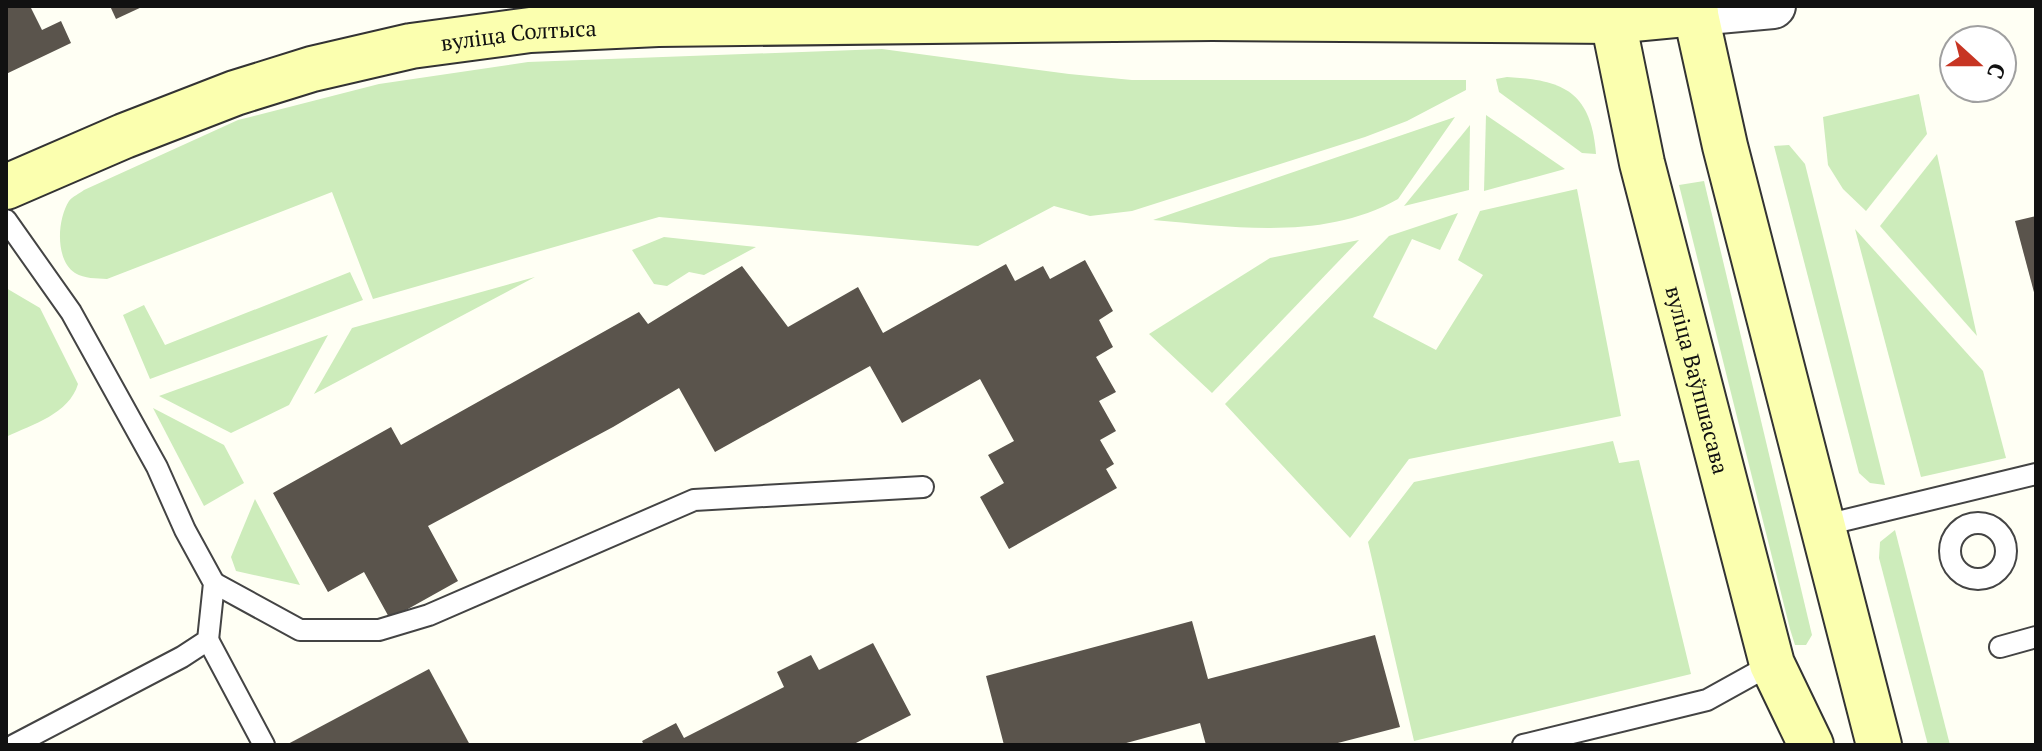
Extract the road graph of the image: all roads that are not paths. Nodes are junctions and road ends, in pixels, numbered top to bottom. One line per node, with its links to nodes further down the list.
1 (1773, 6): 2 (street, вуліца Солтыса)
2 (1695, 10): 3 (main road, вуліца Солтыса); 8 (main road)
3 (1611, 14): 4 (main road, вуліца Солтыса); 13 (main road, вуліца Ваўпшасава)
4 (6, 187)
5 (6, 220): 9 (lane)
6 (2036, 474): 8 (lane)
7 (923, 487): 9 (lane)
8 (1821, 526): 18 (main road)
9 (214, 583): 11 (lane)
10 (2036, 637): 12 (lane)
11 (208, 640): 14 (lane); 15 (lane)
12 (2000, 647)
13 (1772, 664): 16 (lane); 17 (main road, вуліца Ваўпшасава)
14 (14, 745)
15 (264, 745)
16 (1523, 745)
17 (1811, 745)
18 (1879, 745)

